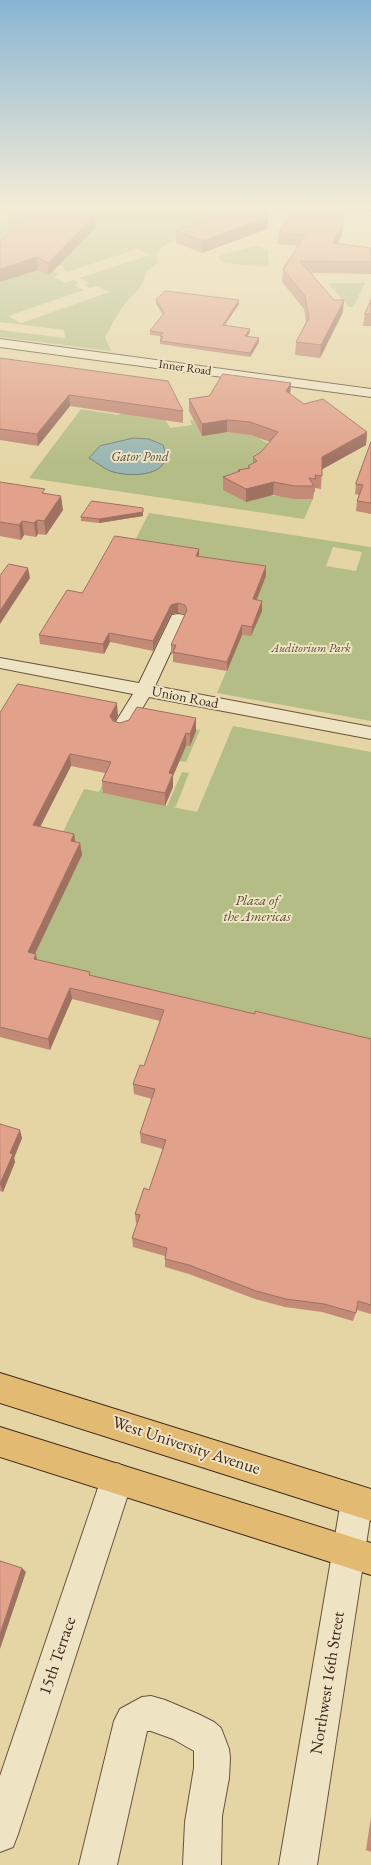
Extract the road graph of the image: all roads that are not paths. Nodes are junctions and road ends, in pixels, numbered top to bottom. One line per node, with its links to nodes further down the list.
1 (0, 343): 2 (street, Inner Road)
2 (371, 393)
3 (178, 619): 5 (street)
4 (0, 663): 5 (street, Union Road)
5 (144, 691): 6 (street); 7 (street, Union Road)
6 (121, 728)
7 (371, 733)
8 (0, 1388): 11 (main road, West University Avenue)
9 (0, 1442): 10 (main road)
10 (117, 1479): 12 (main road); 13 (street, 15th Terrace)
11 (364, 1503): 12 (street, Northwest 16th Street)
12 (360, 1556): 17 (street, Northwest 16th Street)
13 (7, 1786): 14 (street, 15th Terrace)
14 (0, 1834)
15 (98, 1865): 16 (street)
16 (202, 1865)
17 (298, 1865)

